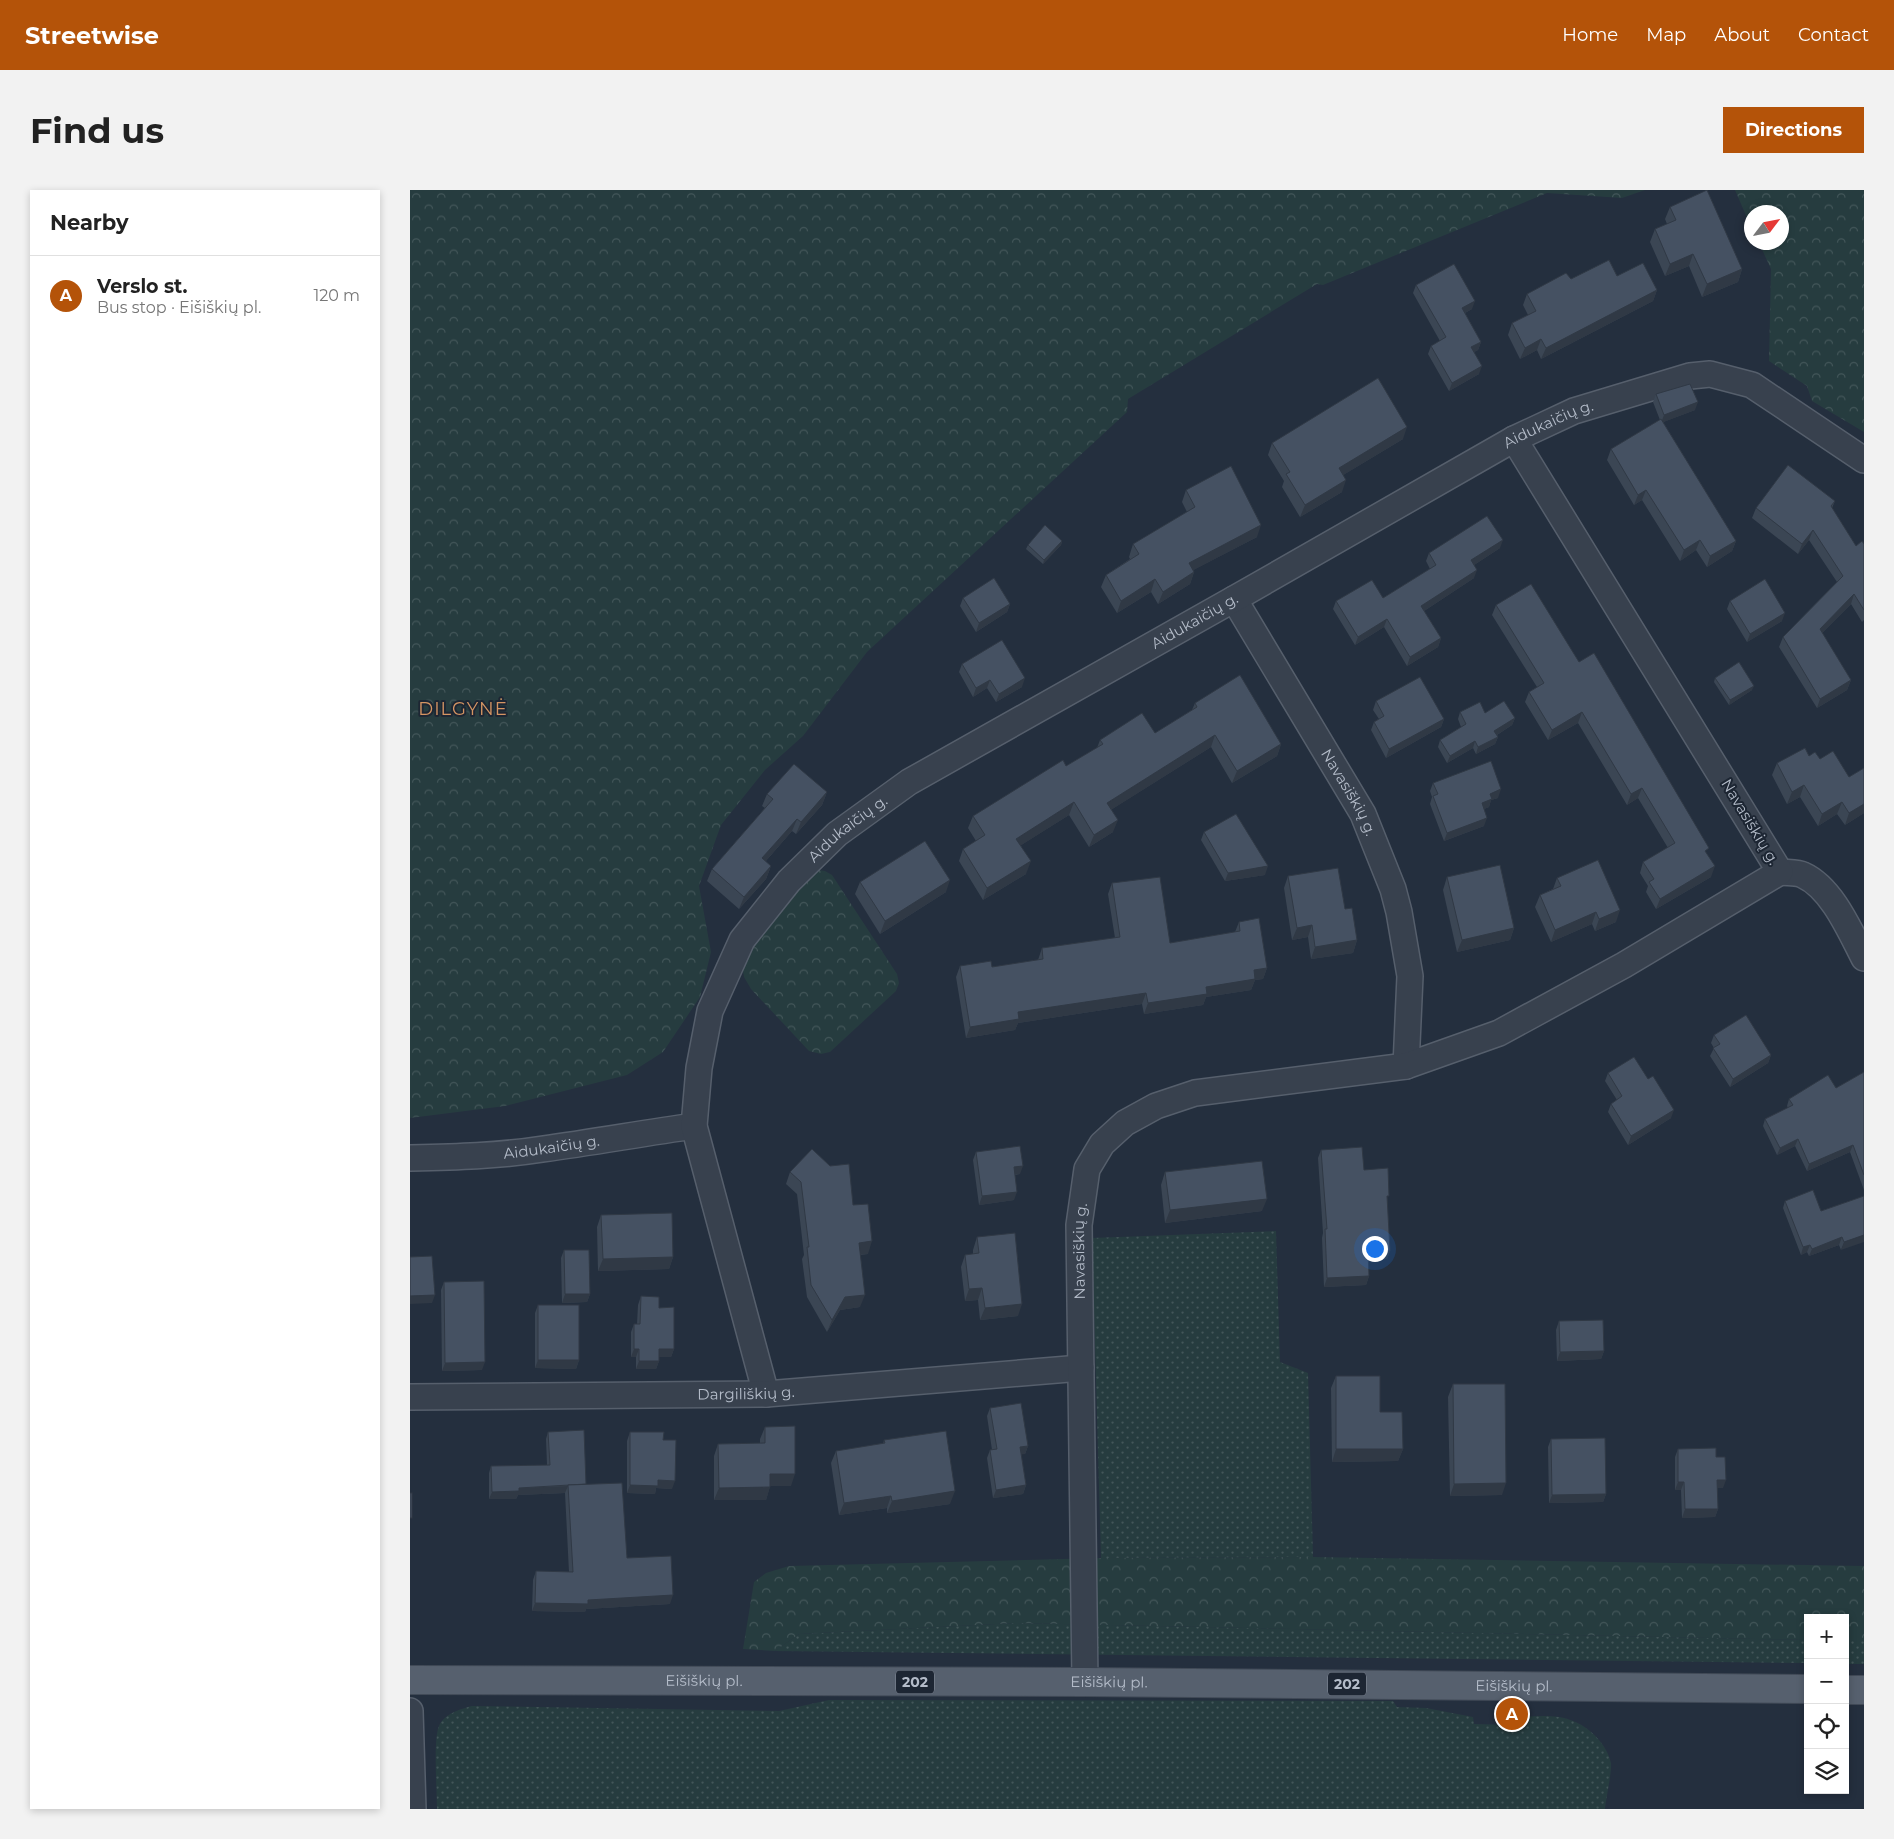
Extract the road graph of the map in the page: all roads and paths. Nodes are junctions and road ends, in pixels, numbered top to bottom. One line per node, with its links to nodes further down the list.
1 (1514, 439): 2 (street, Aidukaičių g.); 3 (street, Aidukaičių g.); 4 (street, Navasiškių g.)
2 (1864, 460)
3 (1234, 599): 6 (street, Navasiškių g.); 7 (street, Aidukaičių g.)
4 (1780, 872): 5 (street); 6 (street, Navasiškių g.)
5 (1864, 958)
6 (1406, 1066): 9 (street, Navasiškių g.)
7 (694, 1126): 8 (street, Aidukaičių g.); 10 (street, Aidukaičių g.)
8 (410, 1158)
9 (1081, 1368): 10 (street, Dargiliškių g.); 13 (street, Navasiškių g.)
10 (766, 1394): 11 (street, Dargiliškių g.)
11 (410, 1396)
12 (410, 1680): 13 (main road, Eišiškių pl. / 202)
13 (1085, 1682): 14 (main road, Eišiškių pl. / 202)
14 (1804, 1689)
15 (1849, 1690): 16 (main road)
16 (1864, 1690)
17 (410, 1711): 18 (street)
18 (413, 1809)

